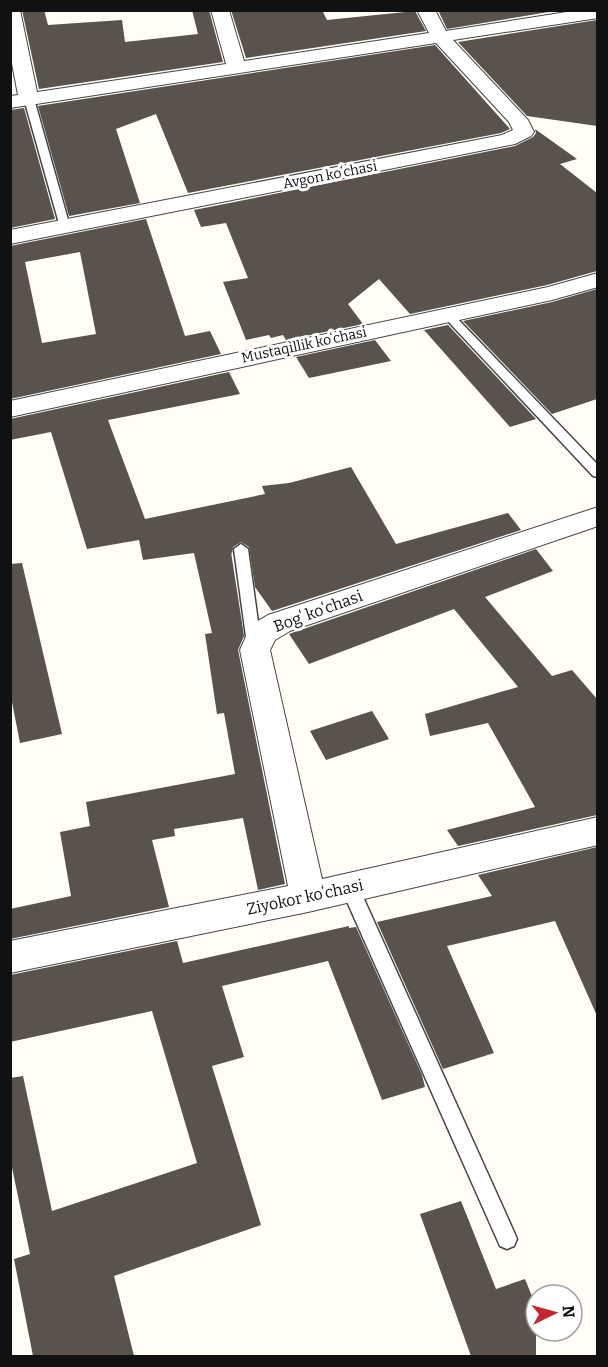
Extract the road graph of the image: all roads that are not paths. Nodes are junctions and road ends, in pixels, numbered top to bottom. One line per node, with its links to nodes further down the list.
1 (11, 10): 7 (street)
2 (220, 10): 6 (street)
3 (426, 10): 5 (street, Avgon koʻchasi)
4 (597, 13): 5 (street)
5 (440, 37): 6 (street); 8 (street, Avgon koʻchasi)
6 (236, 66): 7 (street)
7 (20, 100): 8 (lane)
8 (65, 227): 9 (street, Avgon koʻchasi)
9 (10, 237)
10 (597, 280): 11 (street, Mustaqillik koʻchasi)
11 (448, 315): 12 (street, Mustaqillik koʻchasi); 13 (lane)
12 (10, 409)
13 (597, 473)
14 (597, 516): 16 (street, Bogʻ koʻchasi)
15 (241, 549): 16 (lane)
16 (255, 650): 19 (street)
17 (597, 831): 18 (street, Ziyokor koʻchasi)
18 (350, 888): 19 (street, Ziyokor koʻchasi); 21 (lane)
19 (308, 897): 20 (street, Ziyokor koʻchasi)
20 (10, 957)
21 (507, 1239)

